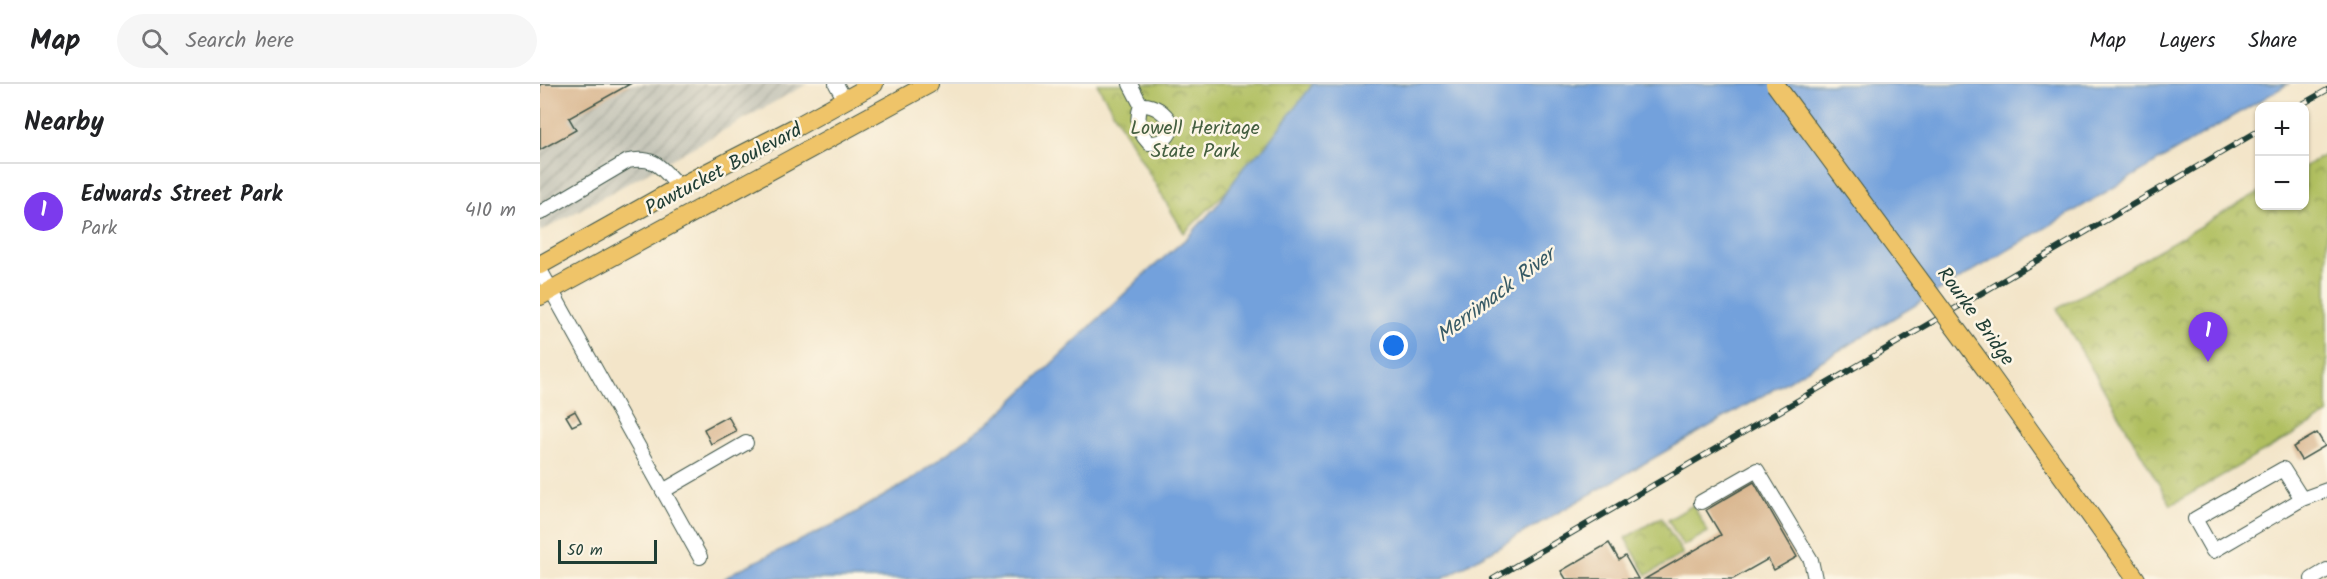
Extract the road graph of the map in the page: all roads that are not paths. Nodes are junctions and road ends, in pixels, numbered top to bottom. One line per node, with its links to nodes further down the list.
1 (874, 84): 5 (main road, Pawtucket Boulevard)
2 (929, 84): 11 (main road, Pawtucket Boulevard)
3 (1130, 84): 6 (street)
4 (1775, 84): 20 (main road, Rourke Bridge, bridge)
5 (841, 92): 7 (main road, Pawtucket Boulevard)
6 (1141, 105)
7 (680, 187): 8 (street); 9 (main road, Pawtucket Boulevard)
8 (540, 213)
9 (540, 265)
10 (540, 270): 11 (street)
11 (545, 293): 14 (street)
12 (746, 443): 14 (street)
13 (2327, 490): 15 (street)
14 (663, 491): 17 (street)
15 (2302, 500): 15 (street)
16 (1701, 502): 19 (street)
17 (699, 557)
18 (2327, 570): 21 (street)
19 (1815, 579)
20 (2136, 579)
21 (2312, 579)

